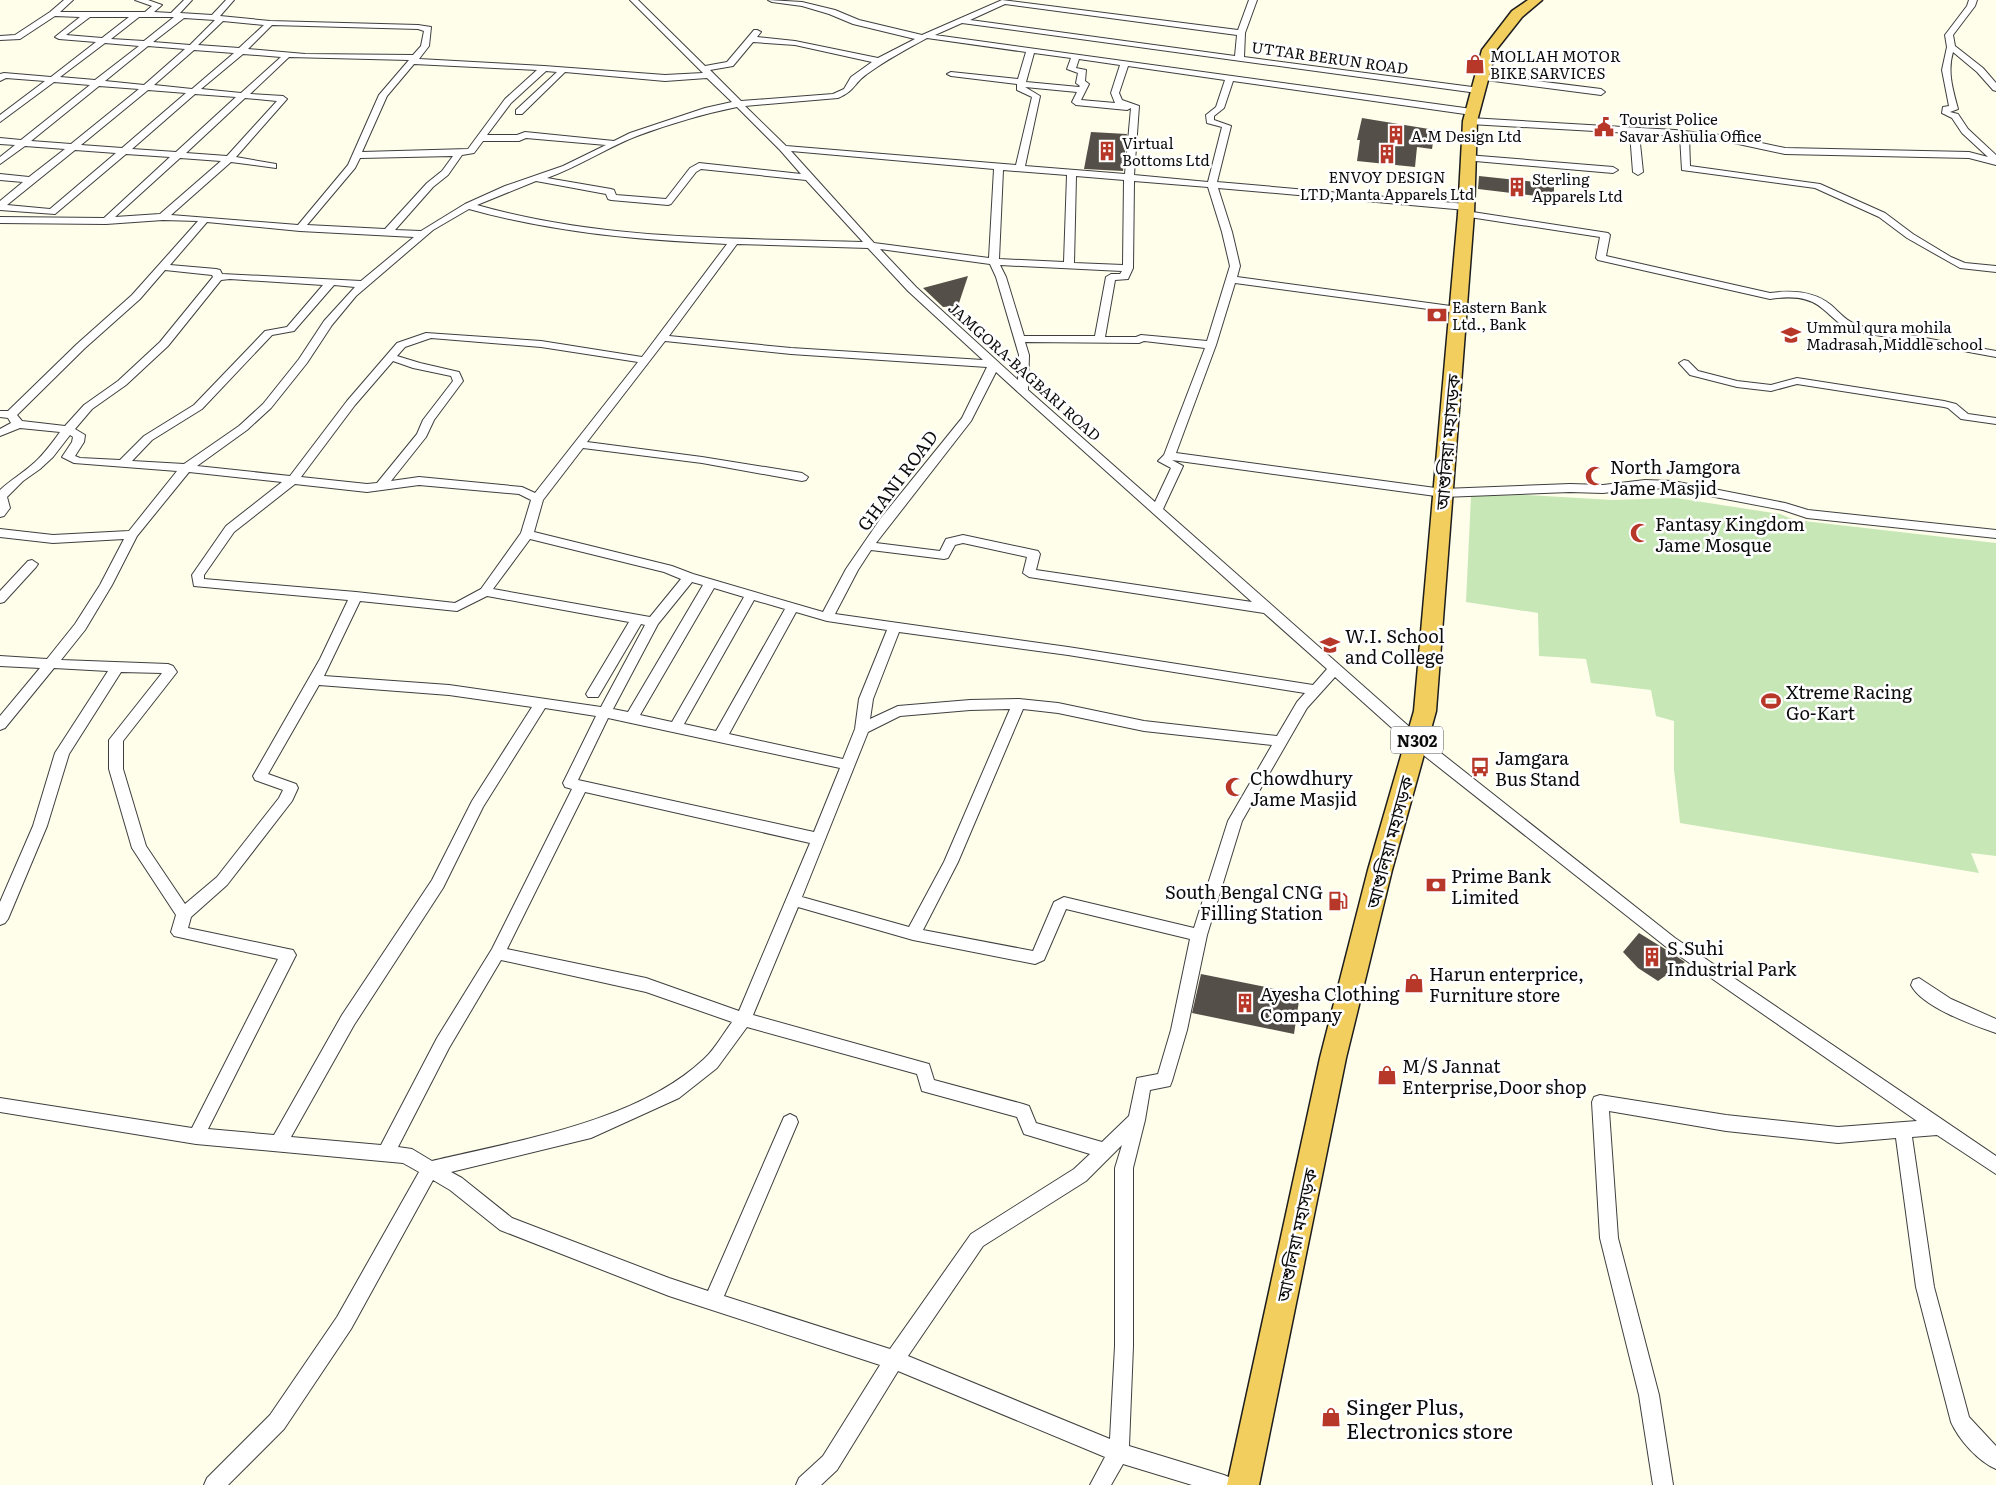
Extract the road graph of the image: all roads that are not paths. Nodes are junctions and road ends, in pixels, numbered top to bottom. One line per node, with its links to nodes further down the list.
1 (69, 0): 13 (street)
2 (139, 0): 16 (street)
3 (188, 0): 17 (street)
4 (230, 0): 18 (street)
5 (634, 0): 40 (street, JAMGORA-BAGBARI ROAD)
6 (772, 0): 12 (street)
7 (819, 0): 12 (street)
8 (1253, 0): 22 (street)
9 (1536, 0): 47 (highway, আশুলিয়া মহাসড়ক / N302)
10 (1973, 0): 29 (street)
11 (1006, 1): 19 (street); 22 (street, UTTAR BERUN ROAD)
12 (811, 7): 23 (street)
13 (54, 14): 14 (street); 24 (street)
14 (88, 14): 15 (street); 26 (street)
15 (137, 15): 16 (street); 26 (street)
16 (147, 15): 17 (street)
17 (178, 15): 18 (street); 27 (street)
18 (218, 18): 20 (street); 28 (street)
19 (961, 20): 23 (street); 34 (street)
20 (270, 23): 30 (street); 35 (street)
21 (758, 30): 25 (street)
22 (1241, 33): 34 (street, UTTAR BERUN ROAD)
23 (925, 37): 31 (street); 36 (street)
24 (0, 38)
25 (751, 38): 36 (street); 40 (street)
26 (103, 40): 27 (street); 44 (street)
27 (148, 43): 28 (street); 45 (street)
28 (194, 47): 30 (street); 48 (street)
29 (1951, 47): 49 (street); 74 (street)
30 (242, 50): 32 (street); 50 (street)
31 (1031, 50): 33 (street); 46 (street)
32 (287, 54): 35 (street); 53 (street)
33 (1076, 56): 37 (street); 51 (street)
34 (1241, 59): 47 (street, UTTAR BERUN ROAD)
35 (414, 60): 38 (street); 70 (street)
36 (879, 61): 54 (street)
37 (1125, 63): 43 (street); 55 (street)
38 (544, 68): 39 (street); 61 (street)
39 (563, 70): 40 (street); 56 (street)
40 (706, 72): 54 (street, JAMGORA-BAGBARI ROAD)
41 (950, 74): 46 (street)
42 (0, 78): 44 (street)
43 (1230, 78): 57 (street); 86 (street)
44 (51, 80): 45 (street); 58 (street)
45 (98, 83): 48 (street); 63 (street)
46 (1021, 83): 51 (street); 77 (street)
47 (1479, 83): 52 (street, UTTAR BERUN ROAD); 57 (highway, আশুলিয়া মহাসড়ক / N302)
48 (148, 87): 50 (street); 65 (street)
49 (1996, 88)
50 (194, 90): 53 (street); 67 (street)
51 (1082, 90): 55 (street)
52 (1601, 92)
53 (243, 94): 69 (street); 72 (street)
54 (737, 104): 64 (street); 66 (street, JAMGORA-BAGBARI ROAD)
55 (1135, 108): 82 (street)
56 (518, 112)
57 (1471, 117): 59 (street); 71 (highway, আশুলিয়া মহাসড়ক / N302)
58 (0, 119)
59 (1634, 131): 60 (street); 80 (street)
60 (1684, 134): 74 (street); 103 (street)
61 (481, 138): 64 (street); 68 (street)
62 (0, 141): 63 (street)
63 (23, 143): 65 (street); 73 (street)
64 (616, 144): 85 (street)
65 (72, 147): 67 (street); 84 (street)
66 (783, 148): 76 (street); 83 (street, JAMGORA-BAGBARI ROAD)
67 (124, 151): 69 (street); 88 (street)
68 (459, 153): 70 (street); 95 (street)
69 (178, 154): 72 (street); 93 (street)
70 (357, 155): 94 (street)
71 (1467, 158): 78 (street); 89 (highway, আশুলিয়া মহাসড়ক / N302)
72 (229, 159): 75 (street); 90 (street)
73 (0, 161)
74 (1996, 161)
75 (273, 166)
76 (998, 166): 77 (street); 99 (street)
77 (1020, 168): 79 (street)
78 (1613, 170)
79 (1072, 172): 82 (street); 100 (street)
80 (1638, 172)
81 (0, 177): 84 (street)
82 (1129, 177): 86 (street); 102 (street)
83 (809, 178): 85 (street); 98 (street, JAMGORA-BAGBARI ROAD)
84 (32, 179): 88 (street)
85 (534, 179): 87 (street)
86 (1212, 185): 89 (street); 105 (street)
87 (468, 206): 96 (street); 97 (street)
88 (0, 207)
89 (1466, 210): 108 (highway, আশুলিয়া মহাসড়ক / N302); 113 (street)
90 (163, 217): 91 (street); 93 (street)
91 (206, 219): 94 (street); 101 (street)
92 (41, 220): 93 (street)
93 (106, 220)
94 (300, 228): 95 (street)
95 (388, 232): 96 (street)
96 (421, 234): 107 (street)
97 (734, 241): 98 (street); 109 (street)
98 (871, 244): 99 (street); 117 (street, JAMGORA-BAGBARI ROAD)
99 (994, 262): 100 (street); 111 (street)
100 (1068, 265): 102 (street)
101 (162, 267): 104 (street); 119 (street)
102 (1128, 268): 110 (street)
103 (1996, 269)
104 (218, 277): 106 (street); 121 (street)
105 (1231, 279): 108 (street); 112 (street)
106 (331, 282): 107 (street); 125 (street)
107 (363, 284): 126 (street)
108 (1458, 310): 130 (highway, আশুলিয়া মহাসড়ক / N302)
109 (662, 338): 115 (street); 117 (street)
110 (1100, 338): 111 (street); 112 (street)
111 (1020, 339): 118 (street)
112 (1211, 345): 124 (street)
113 (1996, 354)
114 (390, 357): 115 (street); 128 (street); 129 (street)
115 (644, 360): 123 (street)
116 (1684, 363): 120 (street)
117 (994, 364): 118 (street, JAMGORA-BAGBARI ROAD); 138 (street, GHANI ROAD)
118 (1023, 391): 132 (street, JAMGORA-BAGBARI ROAD)
119 (10, 418): 121 (street); 122 (street)
120 (1996, 421)
121 (68, 430): 125 (street); 133 (street)
122 (0, 432)
123 (580, 444): 127 (street); 131 (street)
124 (1170, 456): 130 (street); 132 (street)
125 (123, 464): 126 (street)
126 (186, 468): 128 (street); 137 (street)
127 (802, 477)
128 (294, 479): 129 (street); 144 (street)
129 (381, 486): 131 (street)
130 (1443, 493): 136 (street); 168 (highway, আশুলিয়া মহাসড়ক / N302)
131 (537, 499): 135 (street)
132 (1157, 510): 147 (street, JAMGORA-BAGBARI ROAD)
133 (0, 513)
134 (0, 533): 137 (street)
135 (527, 534): 140 (street); 142 (street)
136 (1996, 534)
137 (132, 536): 153 (street)
138 (869, 546): 147 (street); 148 (street, GHANI ROAD)
139 (32, 564): 145 (street)
140 (689, 577): 141 (street); 150 (street)
141 (711, 583): 143 (street); 162 (street)
142 (484, 592): 144 (street); 149 (street)
143 (751, 595): 146 (street); 164 (street)
144 (356, 596): 156 (street)
145 (0, 599)
146 (793, 607): 148 (street); 166 (street)
147 (1269, 609): 155 (street, JAMGORA-BAGBARI ROAD)
148 (827, 617): 151 (street)
149 (637, 620): 150 (street); 158 (street)
150 (653, 622): 161 (street)
151 (894, 626): 157 (street); 165 (street)
152 (0, 661): 153 (street)
153 (49, 664): 154 (street); 163 (street)
154 (117, 667): 173 (street); 174 (street)
155 (1335, 668): 157 (street); 168 (street, JAMGORA-BAGBARI ROAD)
156 (315, 680): 159 (street); 173 (street)
157 (1315, 690): 167 (street)
158 (592, 694)
159 (541, 703): 161 (street); 187 (street)
160 (1018, 704): 165 (street); 167 (street); 175 (street)
161 (604, 712): 162 (street); 170 (street)
162 (631, 718): 164 (street)
163 (0, 725)
164 (676, 727): 166 (street)
165 (862, 729): 169 (street)
166 (720, 737): 169 (street)
167 (1282, 741): 176 (street)
168 (1417, 742): 184 (street, JAMGORA-BAGBARI ROAD); 200 (highway, আশুলিয়া মহাসড়ক / N302)
169 (848, 765): 171 (street)
170 (581, 786): 171 (street); 177 (street)
171 (819, 839): 172 (street)
172 (793, 900): 175 (street); 179 (street)
173 (184, 914): 186 (street)
174 (0, 919)
175 (914, 934): 176 (street)
176 (1200, 935): 182 (street)
177 (497, 953): 179 (street); 189 (street)
178 (1919, 985): 180 (street)
179 (743, 1019): 188 (street); 191 (street)
180 (1996, 1026)
181 (2, 1108): 186 (street)
182 (1137, 1119): 188 (street); 194 (street)
183 (790, 1122): 192 (street)
184 (1941, 1127): 185 (street); 190 (street, JAMGORA-BAGBARI ROAD)
185 (1903, 1131): 195 (street); 201 (street)
186 (196, 1136): 187 (street)
187 (279, 1143): 189 (street)
188 (1105, 1150): 193 (street)
189 (386, 1153): 191 (street)
190 (1996, 1166)
191 (430, 1168): 192 (street); 196 (street)
192 (712, 1302): 193 (street)
193 (894, 1360): 194 (street); 197 (street)
194 (1120, 1453): 198 (street); 199 (street)
195 (1996, 1459)
196 (214, 1485)
197 (806, 1485)
198 (1100, 1485)
199 (1224, 1485)
200 (1243, 1485)
201 (1663, 1485)

